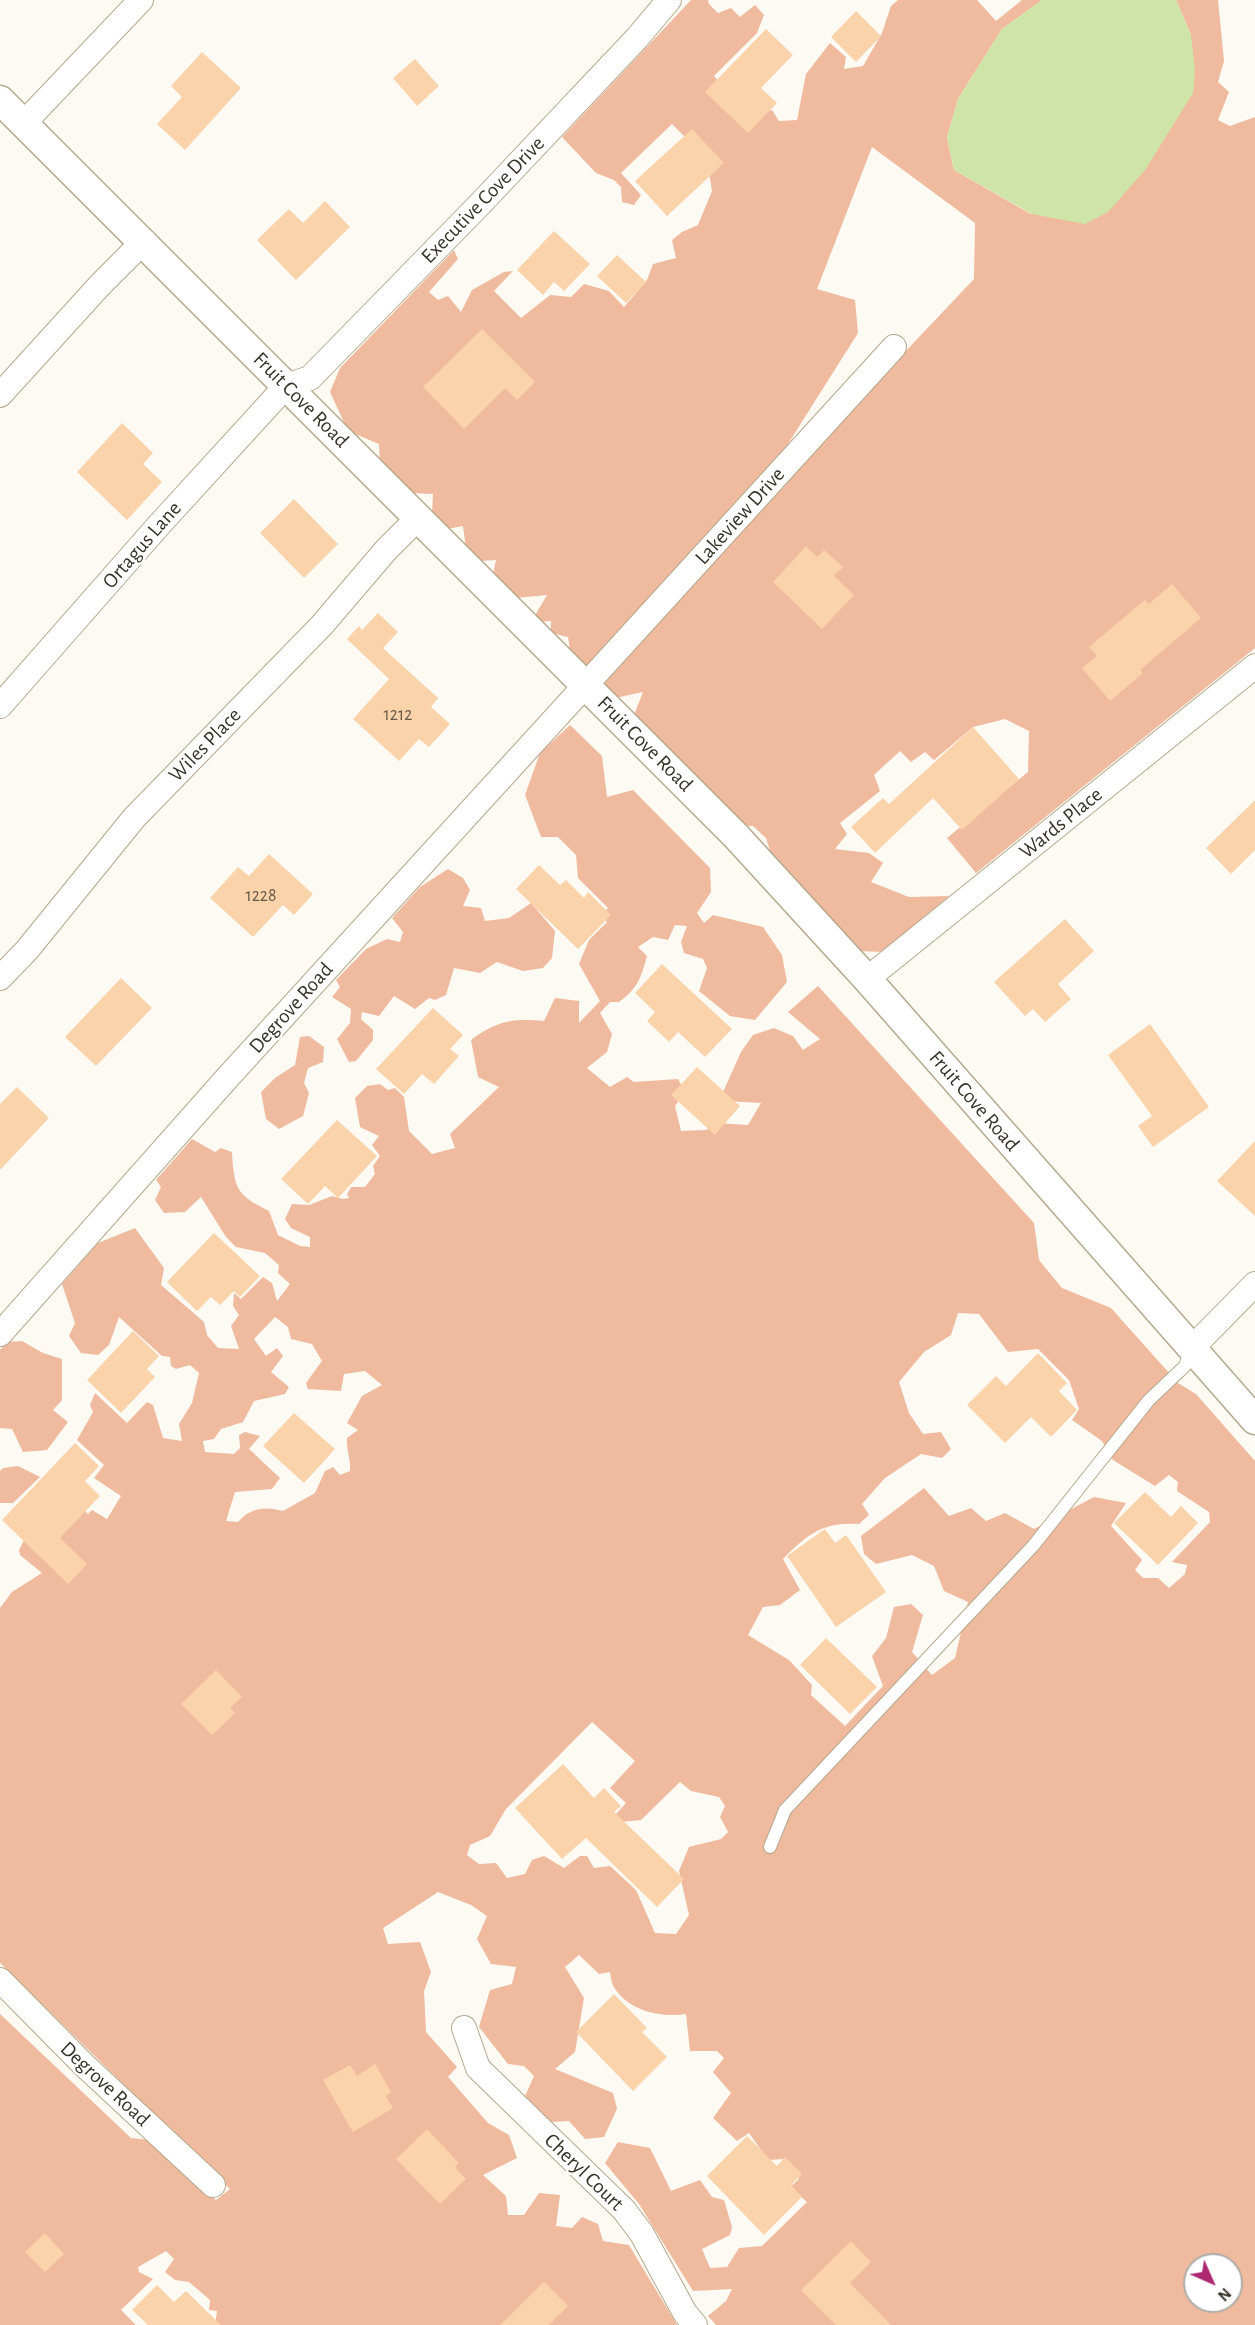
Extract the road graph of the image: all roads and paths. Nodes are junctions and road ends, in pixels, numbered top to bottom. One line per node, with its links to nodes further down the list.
1 (141, 0): 4 (street)
2 (669, 0): 7 (street, Executive Cove Drive)
3 (0, 100): 4 (street, Fruit Cove Road)
4 (24, 123): 5 (street, Fruit Cove Road)
5 (144, 241): 7 (street, Fruit Cove Road); 8 (street)
6 (894, 347): 11 (street, Lakeview Drive)
7 (286, 386): 9 (street, Fruit Cove Road); 12 (street, Ortagus Lane)
8 (0, 394)
9 (418, 518): 11 (street, Fruit Cove Road); 13 (street, Wiles Place)
10 (1255, 666): 14 (street, Wards Place)
11 (586, 684): 14 (street, Fruit Cove Road); 16 (street, Degrove Road)
12 (0, 706)
13 (0, 978)
14 (867, 980): 17 (street, Fruit Cove Road)
15 (1255, 1284): 17 (street)
16 (0, 1334)
17 (1192, 1348): 18 (street, Fruit Cove Road); 19 (lane)
18 (1255, 1420)
19 (770, 1847)
20 (0, 1980): 22 (street, Degrove Road)
21 (464, 2028): 23 (street, Cheryl Court)
22 (213, 2185)
23 (695, 2325)

